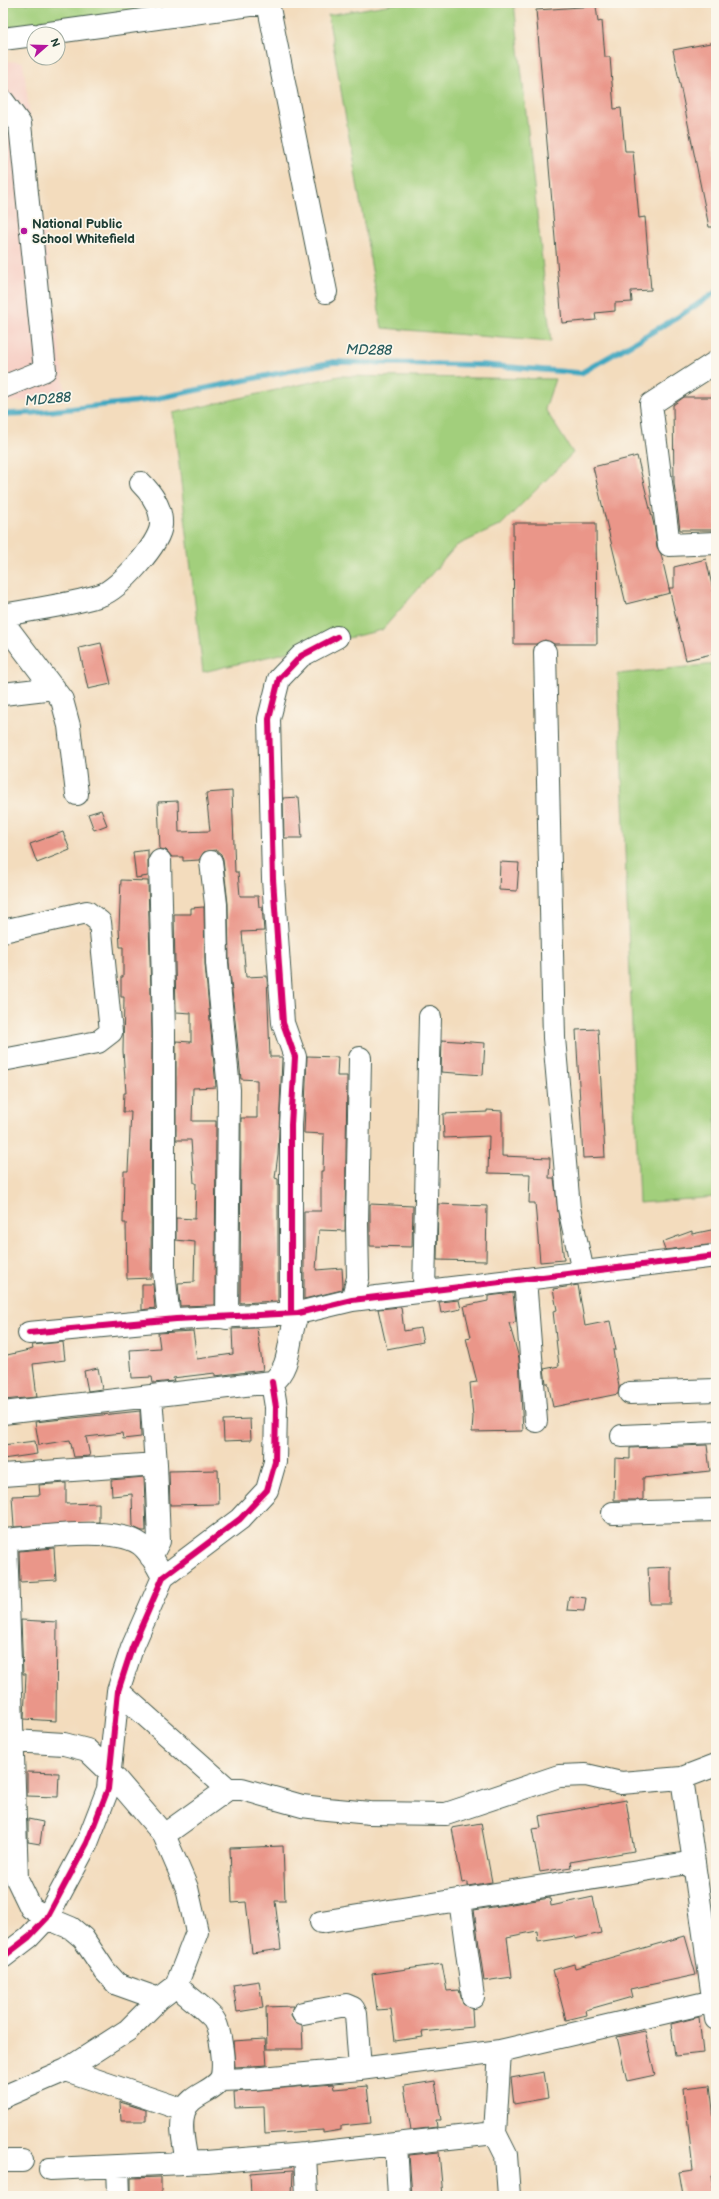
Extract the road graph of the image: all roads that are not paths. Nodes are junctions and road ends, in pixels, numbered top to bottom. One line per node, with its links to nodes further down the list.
1 (261, 3): 2 (street); 6 (street)
2 (66, 31)
3 (26, 36): 4 (street)
4 (3, 39)
5 (3, 101): 8 (street)
6 (326, 292)
7 (716, 362): 10 (street)
8 (3, 387)
9 (141, 483): 11 (street)
10 (716, 543)
11 (3, 615)
12 (3, 622): 15 (street)
13 (337, 637): 29 (street)
14 (545, 652): 25 (street)
15 (54, 688): 16 (street); 17 (street)
16 (3, 694)
17 (77, 794)
18 (160, 861): 31 (street)
19 (211, 862): 30 (street)
20 (3, 932): 23 (street)
21 (430, 1017): 27 (street)
22 (360, 1058): 28 (street)
23 (3, 1060)
24 (716, 1256): 25 (street)
25 (583, 1272): 26 (street)
26 (526, 1279): 27 (street); 38 (street)
27 (424, 1291): 28 (street)
28 (352, 1300): 29 (street)
29 (294, 1313): 30 (street); 33 (street)
30 (227, 1318): 31 (street)
31 (169, 1320): 32 (street)
32 (29, 1333)
33 (272, 1382): 36 (street); 47 (street)
34 (716, 1390): 35 (street)
35 (630, 1394)
36 (151, 1396): 37 (street); 41 (street)
37 (3, 1413)
38 (536, 1421)
39 (716, 1432): 40 (street)
40 (622, 1436)
41 (156, 1464): 42 (street); 46 (street)
42 (3, 1475)
43 (716, 1510): 44 (street)
44 (613, 1513)
45 (4, 1540): 46 (street); 49 (street)
46 (151, 1557): 47 (street)
47 (163, 1577): 48 (street)
48 (118, 1691): 51 (street); 53 (street)
49 (13, 1741): 51 (street); 57 (street)
50 (716, 1765): 52 (street)
51 (110, 1772): 54 (street); 57 (street)
52 (682, 1778): 53 (street); 55 (street)
53 (228, 1789): 54 (street)
54 (164, 1835): 60 (street)
55 (694, 1862): 56 (street); 63 (street)
56 (460, 1900): 58 (street); 61 (street)
57 (44, 1909): 59 (street); 62 (street)
58 (321, 1922)
59 (3, 1957)
60 (176, 1986): 62 (street); 68 (street)
61 (473, 1997)
62 (159, 1999): 67 (street)
63 (715, 2010): 65 (street)
64 (303, 2013): 66 (street)
65 (500, 2051): 66 (street); 71 (street)
66 (360, 2069): 68 (street)
67 (66, 2070): 69 (street); 70 (street)
68 (220, 2080): 70 (street)
69 (3, 2097)
70 (184, 2110): 74 (street)
71 (495, 2133): 72 (street); 80 (street)
72 (396, 2144): 73 (street); 79 (street)
73 (305, 2154): 74 (street); 78 (street)
74 (186, 2163): 75 (street)
75 (118, 2166): 76 (street); 77 (street)
76 (50, 2169)
77 (119, 2196)
78 (307, 2196)
79 (399, 2196)
80 (509, 2196)

